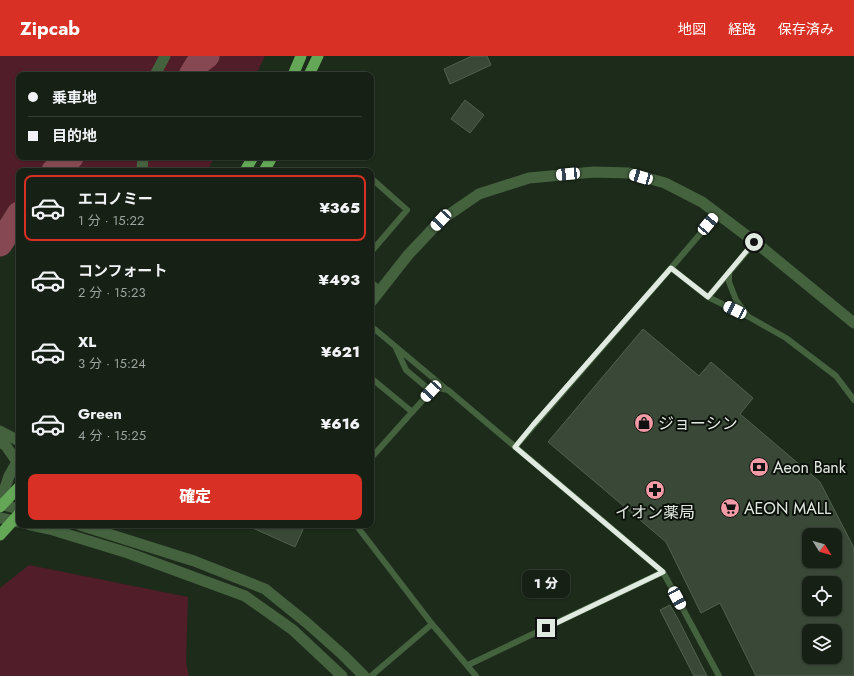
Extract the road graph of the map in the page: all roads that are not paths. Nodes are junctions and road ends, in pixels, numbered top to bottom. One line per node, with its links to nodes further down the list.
1 (166, 56): 4 (street)
2 (301, 56): 5 (highway)
3 (318, 56): 6 (highway)
4 (157, 72)
5 (294, 72)
6 (310, 72)
7 (374, 181): 10 (lane)
8 (718, 213): 9 (street); 11 (lane); 14 (street)
9 (754, 242): 12 (lane); 18 (street)
10 (374, 248)
11 (671, 268): 15 (lane); 29 (lane)
12 (729, 272): 15 (lane); 17 (lane)
13 (374, 284): 14 (lane)
14 (381, 290): 16 (street)
15 (708, 297): 17 (lane)
16 (374, 298)
17 (749, 317): 24 (lane)
18 (854, 323)
19 (374, 329): 20 (lane)
20 (395, 347): 22 (lane); 23 (lane)
21 (374, 380): 25 (lane)
22 (448, 390): 23 (lane); 29 (lane)
23 (431, 391): 25 (lane)
24 (854, 400)
25 (412, 412): 30 (lane)
26 (0, 431): 27 (street)
27 (16, 439)
28 (0, 442): 31 (street)
29 (515, 447): 45 (lane)
30 (374, 455)
31 (16, 461)
32 (16, 464): 34 (street)
33 (16, 490): 37 (highway)
34 (0, 494)
35 (0, 504): 36 (street)
36 (16, 507)
37 (0, 508)
38 (16, 517): 44 (highway)
39 (0, 518): 40 (street)
40 (16, 521)
41 (44, 528): 48 (street)
42 (90, 528): 49 (street)
43 (358, 528): 46 (lane)
44 (0, 535)
45 (663, 572): 47 (lane); 52 (lane)
46 (432, 624): 47 (lane); 50 (lane)
47 (468, 665): 51 (lane)
48 (342, 676)
49 (364, 676)
50 (371, 676)
51 (476, 676)
52 (719, 676)

